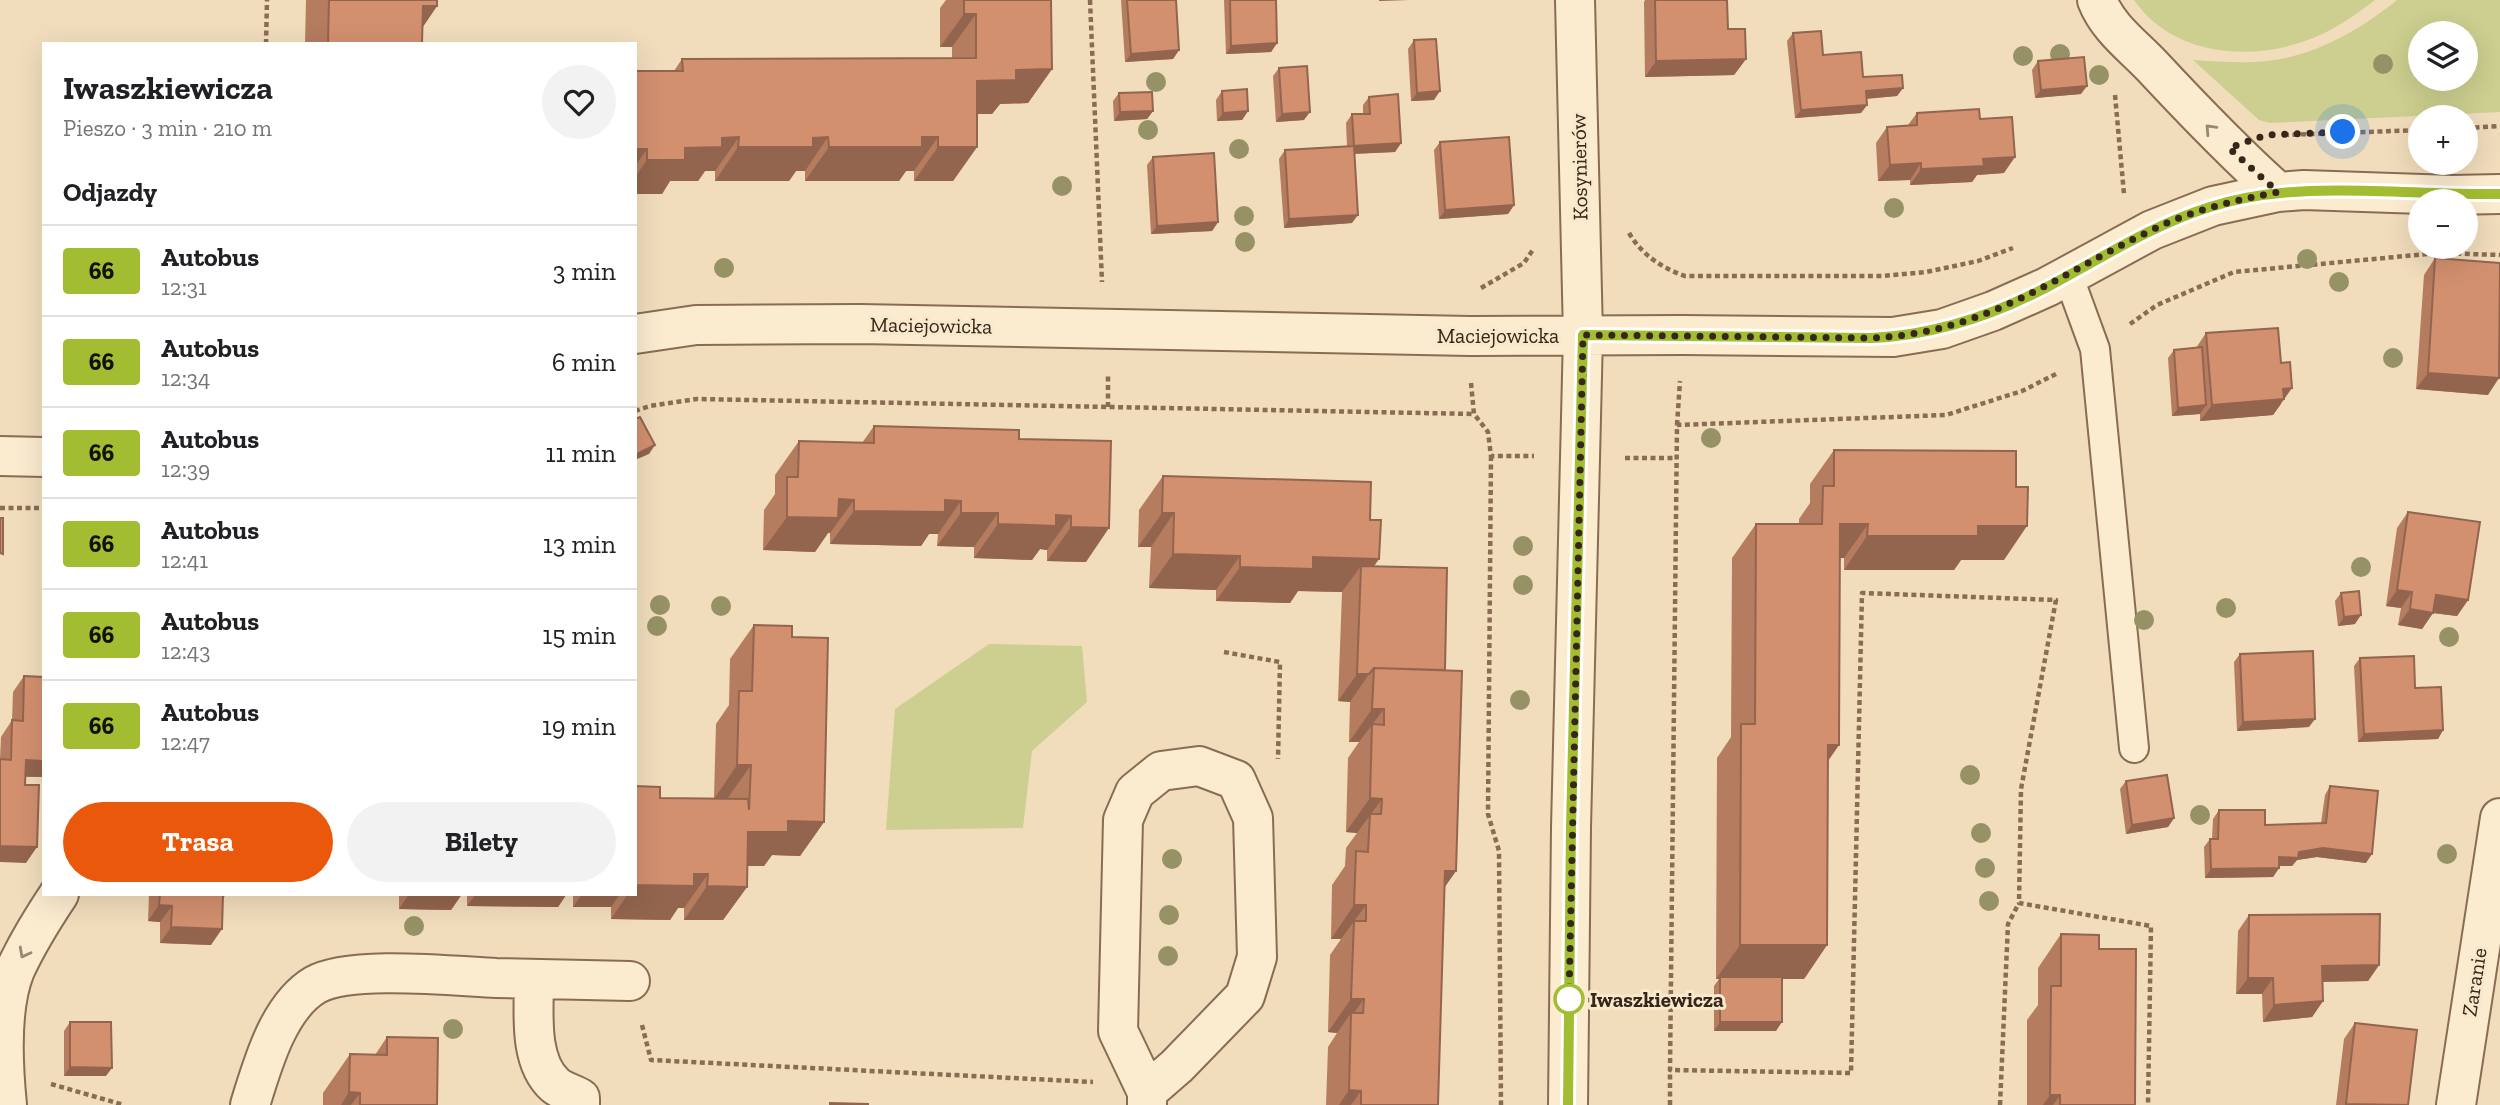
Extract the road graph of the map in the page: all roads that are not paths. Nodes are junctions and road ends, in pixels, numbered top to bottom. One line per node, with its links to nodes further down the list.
1 (1575, 0): 7 (street, Kosynierów)
2 (2103, 11): 3 (street, one-way to 2)
3 (2278, 192): 4 (street, Maciejowicka); 5 (street, Maciejowicka)
4 (2500, 194)
5 (2068, 275): 7 (street, Maciejowicka); 10 (lane)
6 (637, 334): 7 (street, Maciejowicka)
7 (1583, 335): 19 (street, Kosynierów)
8 (0, 456): 9 (street)
9 (42, 457)
10 (2134, 748)
11 (2500, 818): 20 (street, Zaranie)
12 (58, 896): 15 (street, one-way to 15)
13 (534, 979): 14 (street); 17 (street); 18 (street)
14 (630, 981)
15 (5, 1087)
16 (1147, 1098): 16 (street)
17 (250, 1105)
18 (580, 1105)
19 (1568, 1105)
20 (2456, 1105)

